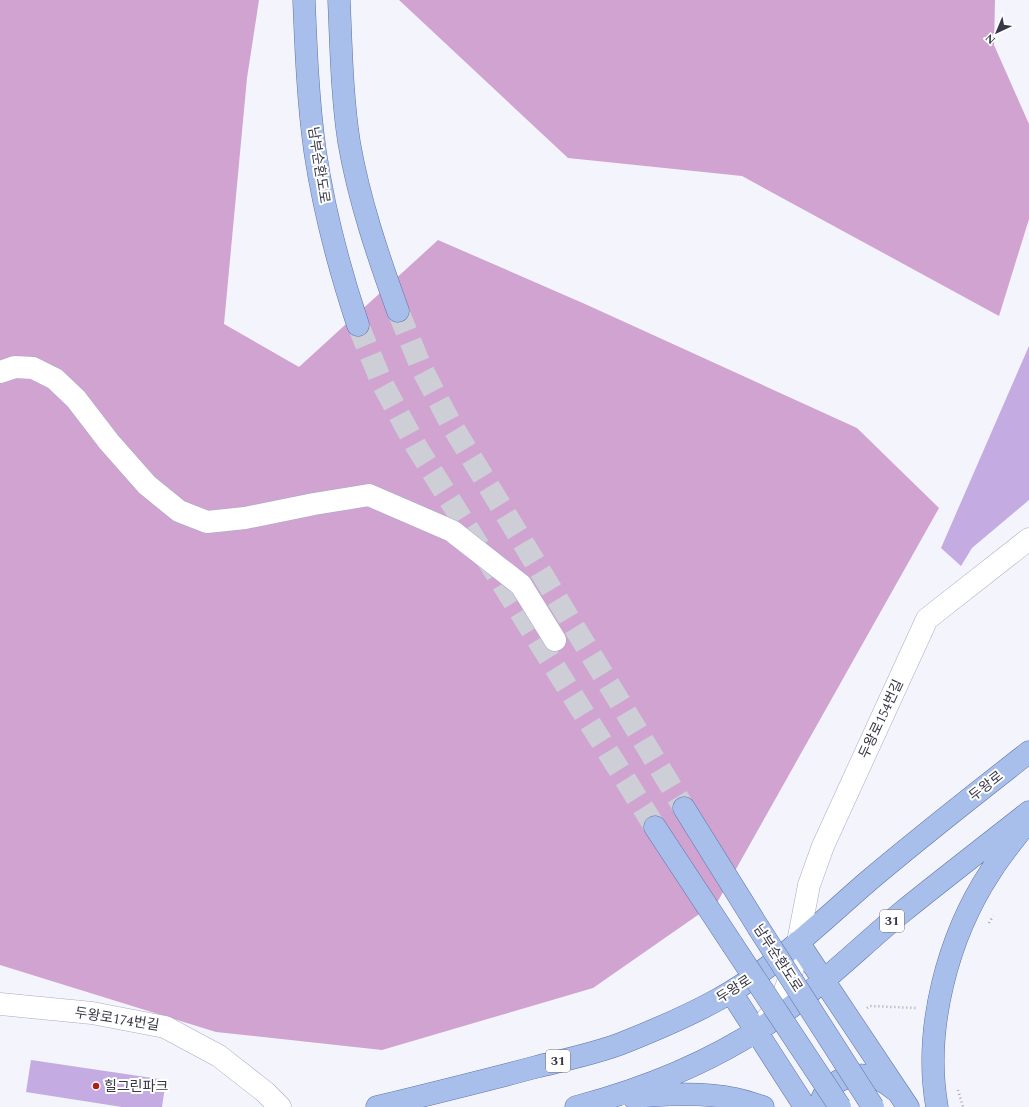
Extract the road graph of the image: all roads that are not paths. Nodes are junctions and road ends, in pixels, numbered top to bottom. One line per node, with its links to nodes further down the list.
1 (304, 0): 4 (main road, 남부순환도로)
2 (339, 0): 3 (main road)
3 (398, 311)
4 (358, 325)
5 (0, 372): 7 (street)
6 (1029, 540): 13 (street, 두왕로154번길)
7 (555, 640)
8 (1029, 752): 13 (main road, 두왕로 / 31)
9 (684, 808): 28 (main road, 남부순환도로, bridge)
10 (1029, 812): 14 (main road, 31)
11 (1029, 820): 29 (main road)
12 (654, 827): 27 (main road, bridge)
13 (798, 942): 14 (main road); 16 (main road, 두왕로 / 31); 19 (street, 두왕로154번길)
14 (824, 980): 19 (main road, 31); 20 (main road)
15 (0, 990): 18 (street)
16 (732, 992): 19 (main road); 23 (main road, 두왕로 / 31)
17 (0, 1004): 18 (street, 두왕로174번길)
18 (45, 1009): 22 (street, 두왕로174번길)
19 (756, 1031): 21 (main road); 25 (main road)
20 (903, 1100): 26 (main road)
21 (584, 1105): 24 (main road)
22 (280, 1107)
23 (377, 1107)
24 (763, 1107)
25 (806, 1107)
26 (820, 1107)
27 (840, 1107)
28 (874, 1107)
29 (937, 1107)

